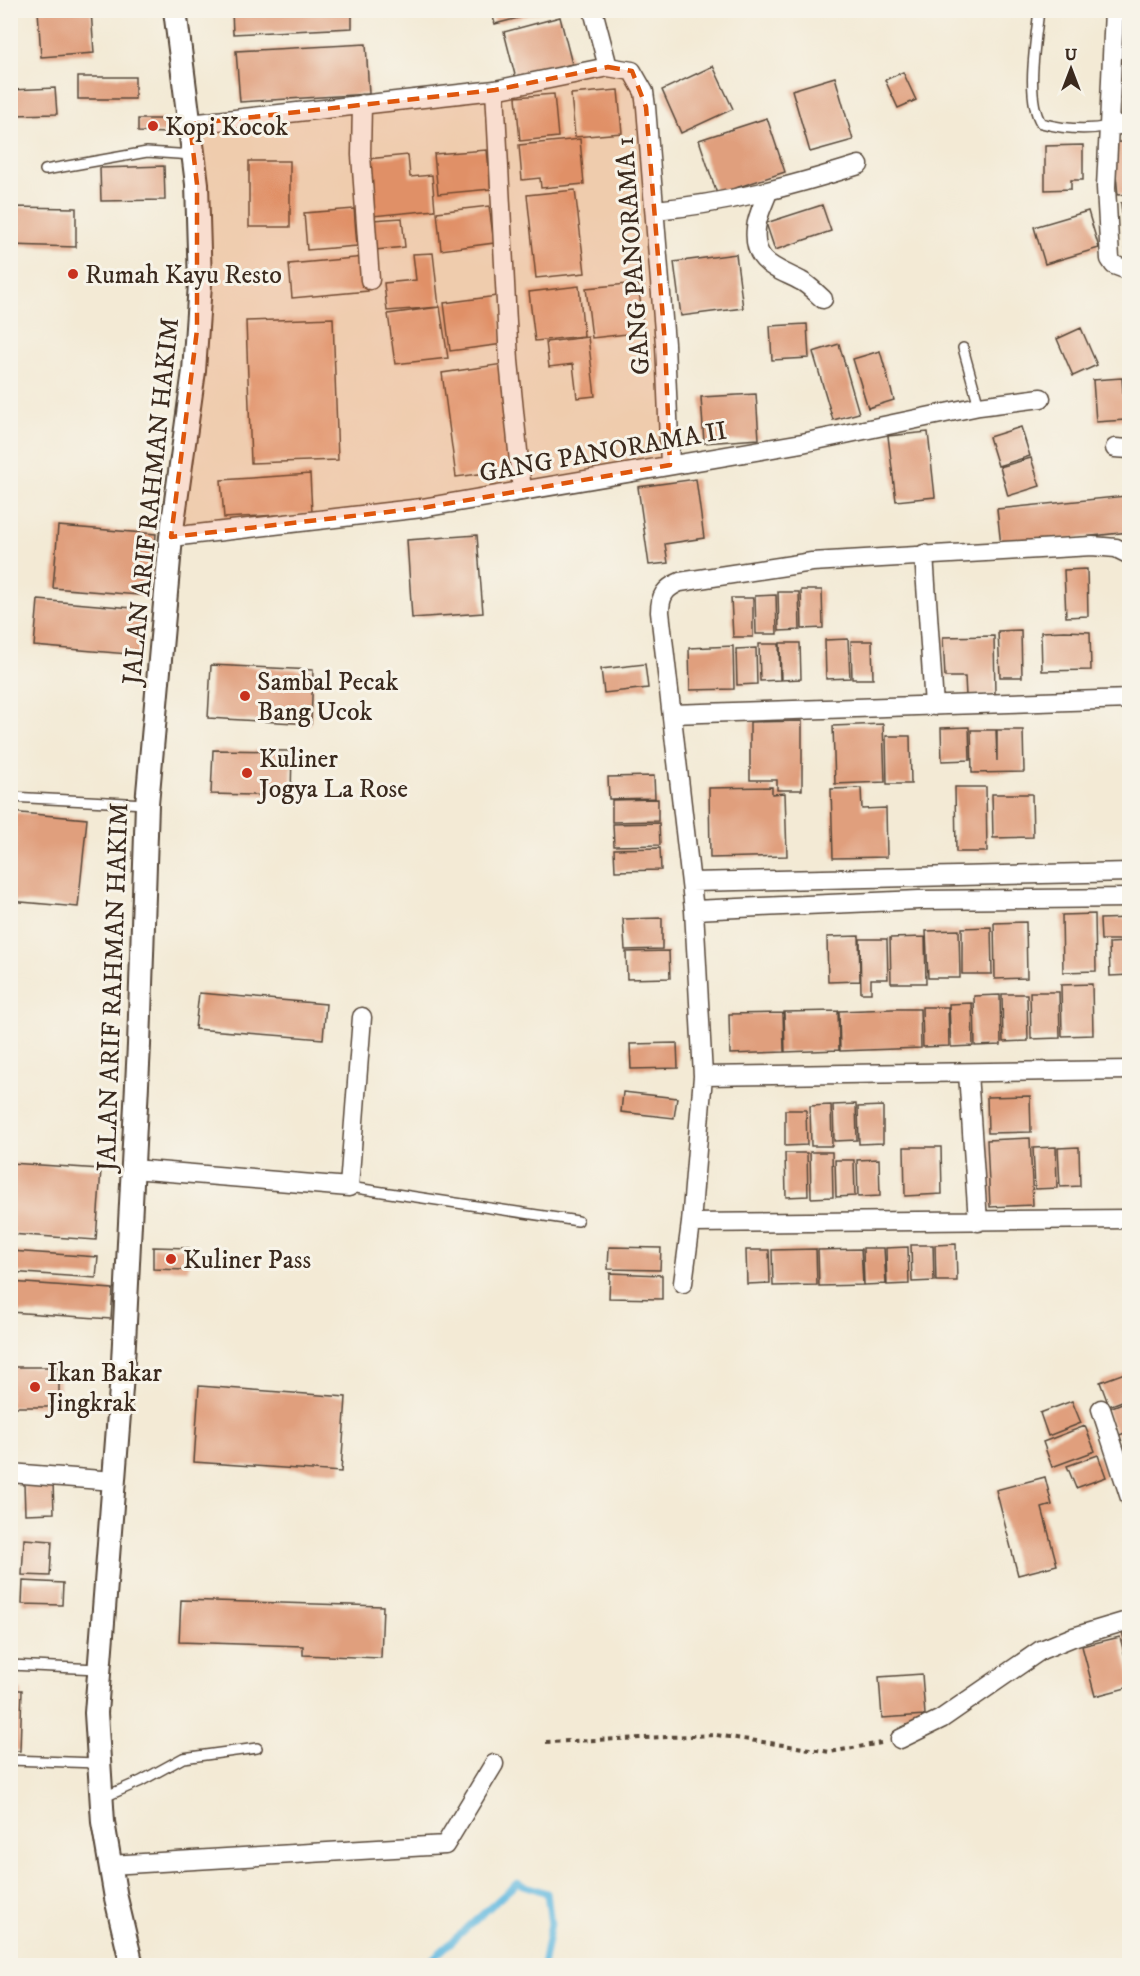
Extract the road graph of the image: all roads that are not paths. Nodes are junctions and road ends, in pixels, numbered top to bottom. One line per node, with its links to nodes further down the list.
1 (175, 10): 8 (street, JALAN ARIF RAHMAN HAKIM)
2 (593, 10): 5 (street)
3 (1039, 10): 10 (lane)
4 (1114, 10): 10 (street)
5 (608, 67): 6 (street, GANG PANORAMA 1); 15 (street, GANG PANORAMA 1)
6 (495, 90): 7 (street, GANG PANORAMA 1); 23 (street)
7 (362, 104): 8 (street, GANG PANORAMA 1); 17 (street)
8 (190, 124): 11 (street, JALAN ARIF RAHMAN HAKIM)
9 (1130, 124): 10 (street)
10 (1109, 126): 16 (street)
11 (194, 155): 13 (lane); 24 (street, JALAN ARIF RAHMAN HAKIM)
12 (859, 165): 14 (street)
13 (45, 170)
14 (768, 192): 15 (street); 18 (street)
15 (655, 210): 22 (street, GANG PANORAMA 1)
16 (1130, 271)
17 (370, 280)
18 (823, 299)
19 (963, 348): 21 (lane)
20 (1041, 399): 21 (street, GANG PANORAMA II)
21 (979, 406): 22 (street, GANG PANORAMA II)
22 (669, 465): 23 (street, GANG PANORAMA II)
23 (522, 491): 24 (street, GANG PANORAMA II)
24 (171, 537): 31 (street, JALAN ARIF RAHMAN HAKIM)
25 (924, 554): 26 (street); 28 (street); 29 (street)
26 (1130, 555)
27 (1130, 699): 28 (street)
28 (934, 706): 29 (street)
29 (672, 714): 33 (street)
30 (10, 797): 31 (lane)
31 (147, 804): 40 (street, JALAN ARIF RAHMAN HAKIM)
32 (1130, 872): 33 (street)
33 (691, 882): 35 (street)
34 (1130, 898): 35 (street)
35 (694, 910): 39 (street)
36 (363, 1017): 41 (street)
37 (1130, 1070): 38 (street)
38 (968, 1073): 39 (street); 44 (street)
39 (703, 1076): 45 (street)
40 (133, 1168): 41 (street); 49 (street, JALAN ARIF RAHMAN HAKIM)
41 (350, 1187): 43 (lane)
42 (1130, 1219): 44 (street)
43 (578, 1221)
44 (978, 1222): 45 (street)
45 (691, 1223): 46 (street)
46 (683, 1283)
47 (1101, 1409): 50 (street)
48 (10, 1473): 49 (street)
49 (114, 1481): 53 (street, JALAN ARIF RAHMAN HAKIM)
50 (1130, 1498)
51 (1130, 1620): 54 (street)
52 (10, 1665): 53 (lane)
53 (99, 1669): 57 (street, JALAN ARIF RAHMAN HAKIM)
54 (900, 1739)
55 (257, 1748): 59 (lane)
56 (10, 1760): 57 (lane)
57 (98, 1763): 59 (street, JALAN ARIF RAHMAN HAKIM)
58 (494, 1764): 60 (street)
59 (101, 1799): 60 (street, JALAN ARIF RAHMAN HAKIM)
60 (110, 1865): 61 (street, JALAN ARIF RAHMAN HAKIM)
61 (132, 1965)

